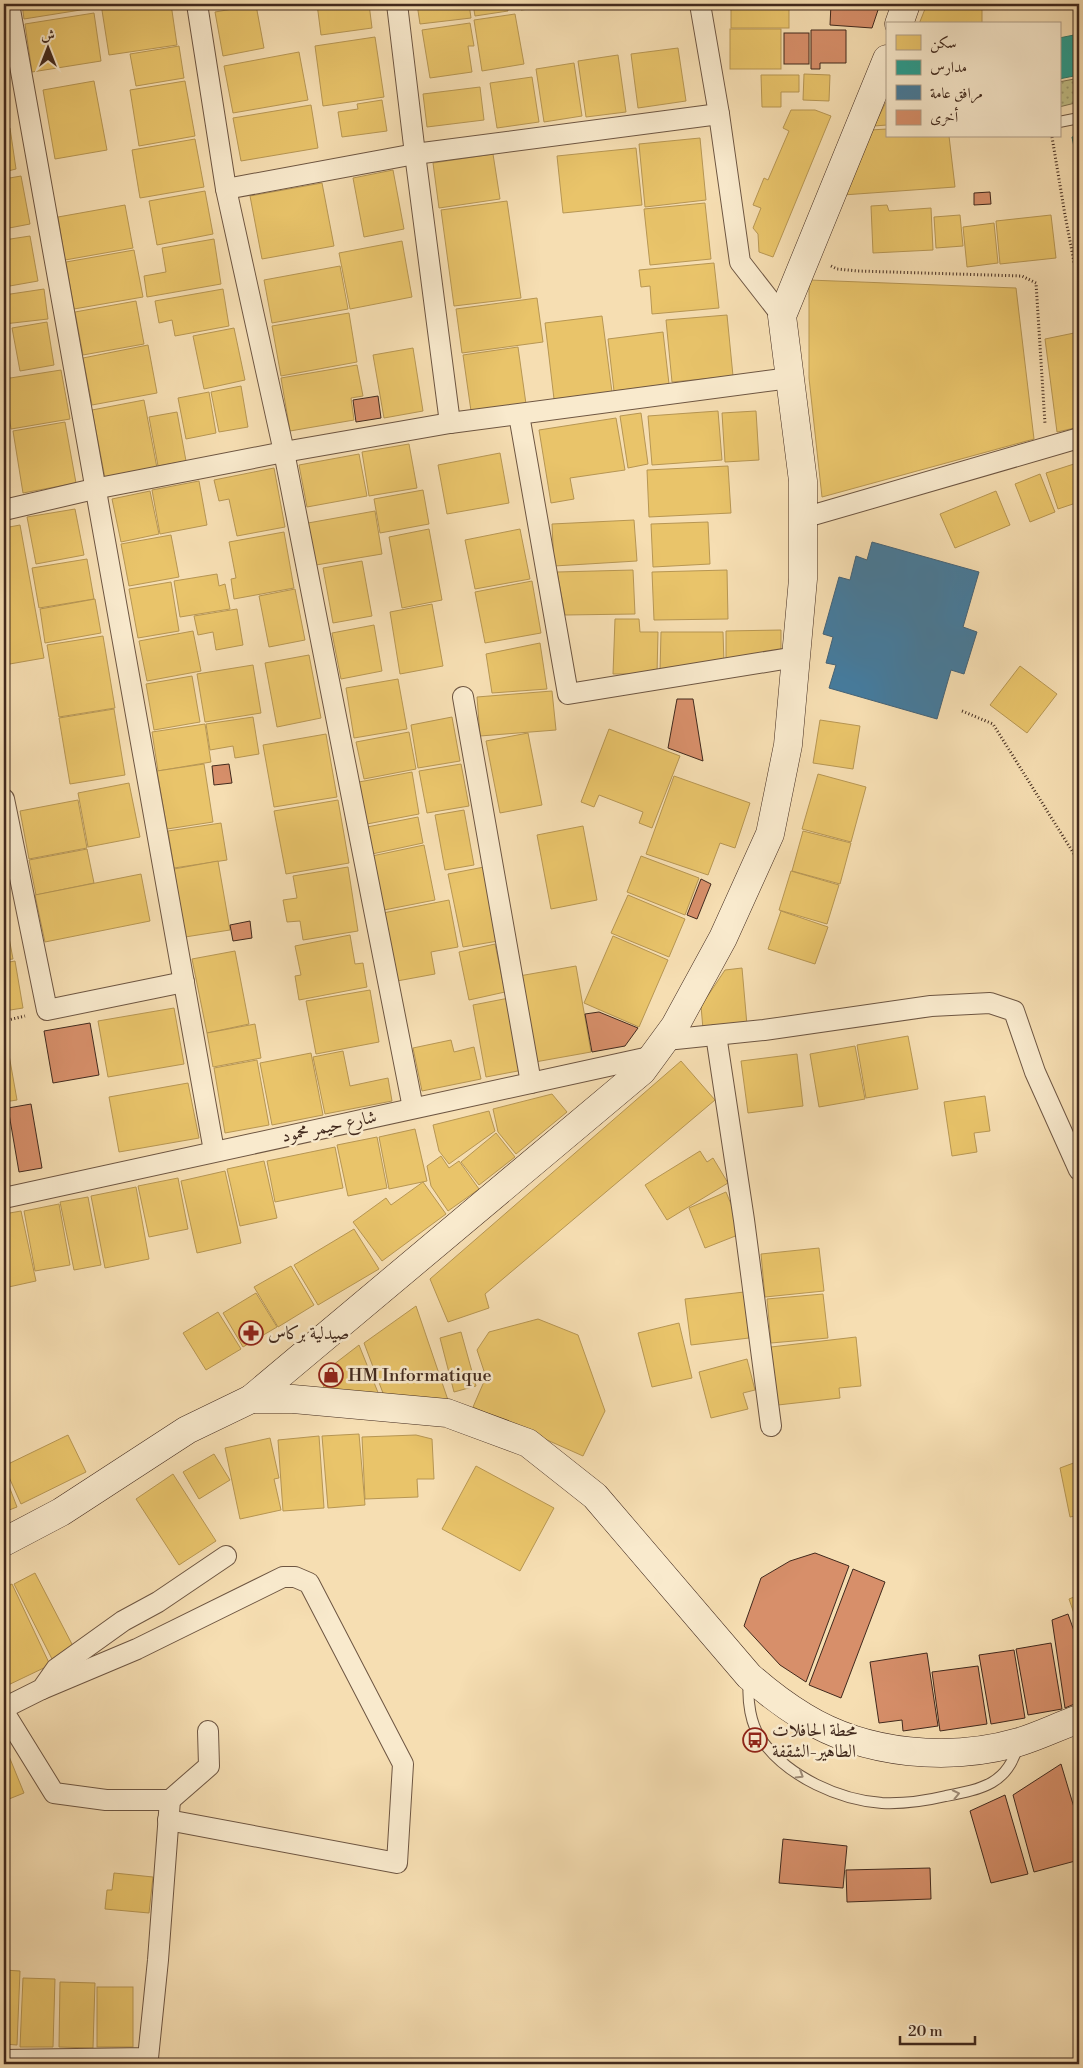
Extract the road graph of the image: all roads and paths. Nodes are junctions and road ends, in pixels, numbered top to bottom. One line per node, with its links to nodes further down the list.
1 (8, 4): 23 (street)
2 (197, 4): 13 (street)
3 (397, 4): 12 (street)
4 (700, 4): 8 (street)
5 (906, 4): 6 (street)
6 (900, 22)
7 (886, 61): 14 (street)
8 (719, 114): 12 (street); 16 (street)
9 (1079, 118): 10 (lane)
10 (1060, 122)
11 (1052, 138): 15 (path)
12 (415, 154): 13 (street); 19 (street)
13 (226, 189): 22 (street)
14 (810, 248): 16 (street); 21 (path)
15 (1079, 270)
16 (782, 316): 17 (street)
17 (790, 378): 18 (street); 25 (street)
18 (520, 415): 19 (street); 26 (street)
19 (450, 423): 22 (street)
20 (1079, 438): 21 (street)
21 (1046, 447): 25 (street)
22 (284, 452): 23 (street); 35 (street)
23 (94, 489): 24 (street); 31 (street)
24 (4, 510)
25 (803, 518): 26 (street)
26 (796, 657): 33 (street)
27 (463, 696): 34 (street)
28 (962, 711): 30 (path)
29 (4, 799): 31 (street)
30 (1079, 862)
31 (184, 982): 36 (street)
32 (716, 1035): 33 (street, شارع حيمر محمود); 37 (street, شارع حيمر محمود); 40 (street)
33 (660, 1048): 34 (street, شارع حيمر محمود); 39 (street)
34 (531, 1082): 35 (street, شارع حيمر محمود)
35 (413, 1108): 36 (street, شارع حيمر محمود)
36 (214, 1151): 38 (street, شارع حيمر محمود)
37 (1079, 1170)
38 (4, 1198)
39 (251, 1399): 41 (street); 43 (street)
40 (771, 1426)
41 (4, 1542)
42 (226, 1556): 44 (street)
43 (749, 1676): 49 (street); 49 (lane, one-way to 49)
44 (42, 1689): 45 (street); 51 (street)
45 (4, 1708)
46 (4, 1712): 50 (street)
47 (1079, 1718): 49 (street)
48 (208, 1731): 50 (street)
49 (1019, 1742)
50 (170, 1800): 51 (street)
51 (168, 1820): 53 (street)
52 (4, 2060): 53 (street)
53 (148, 2061)

